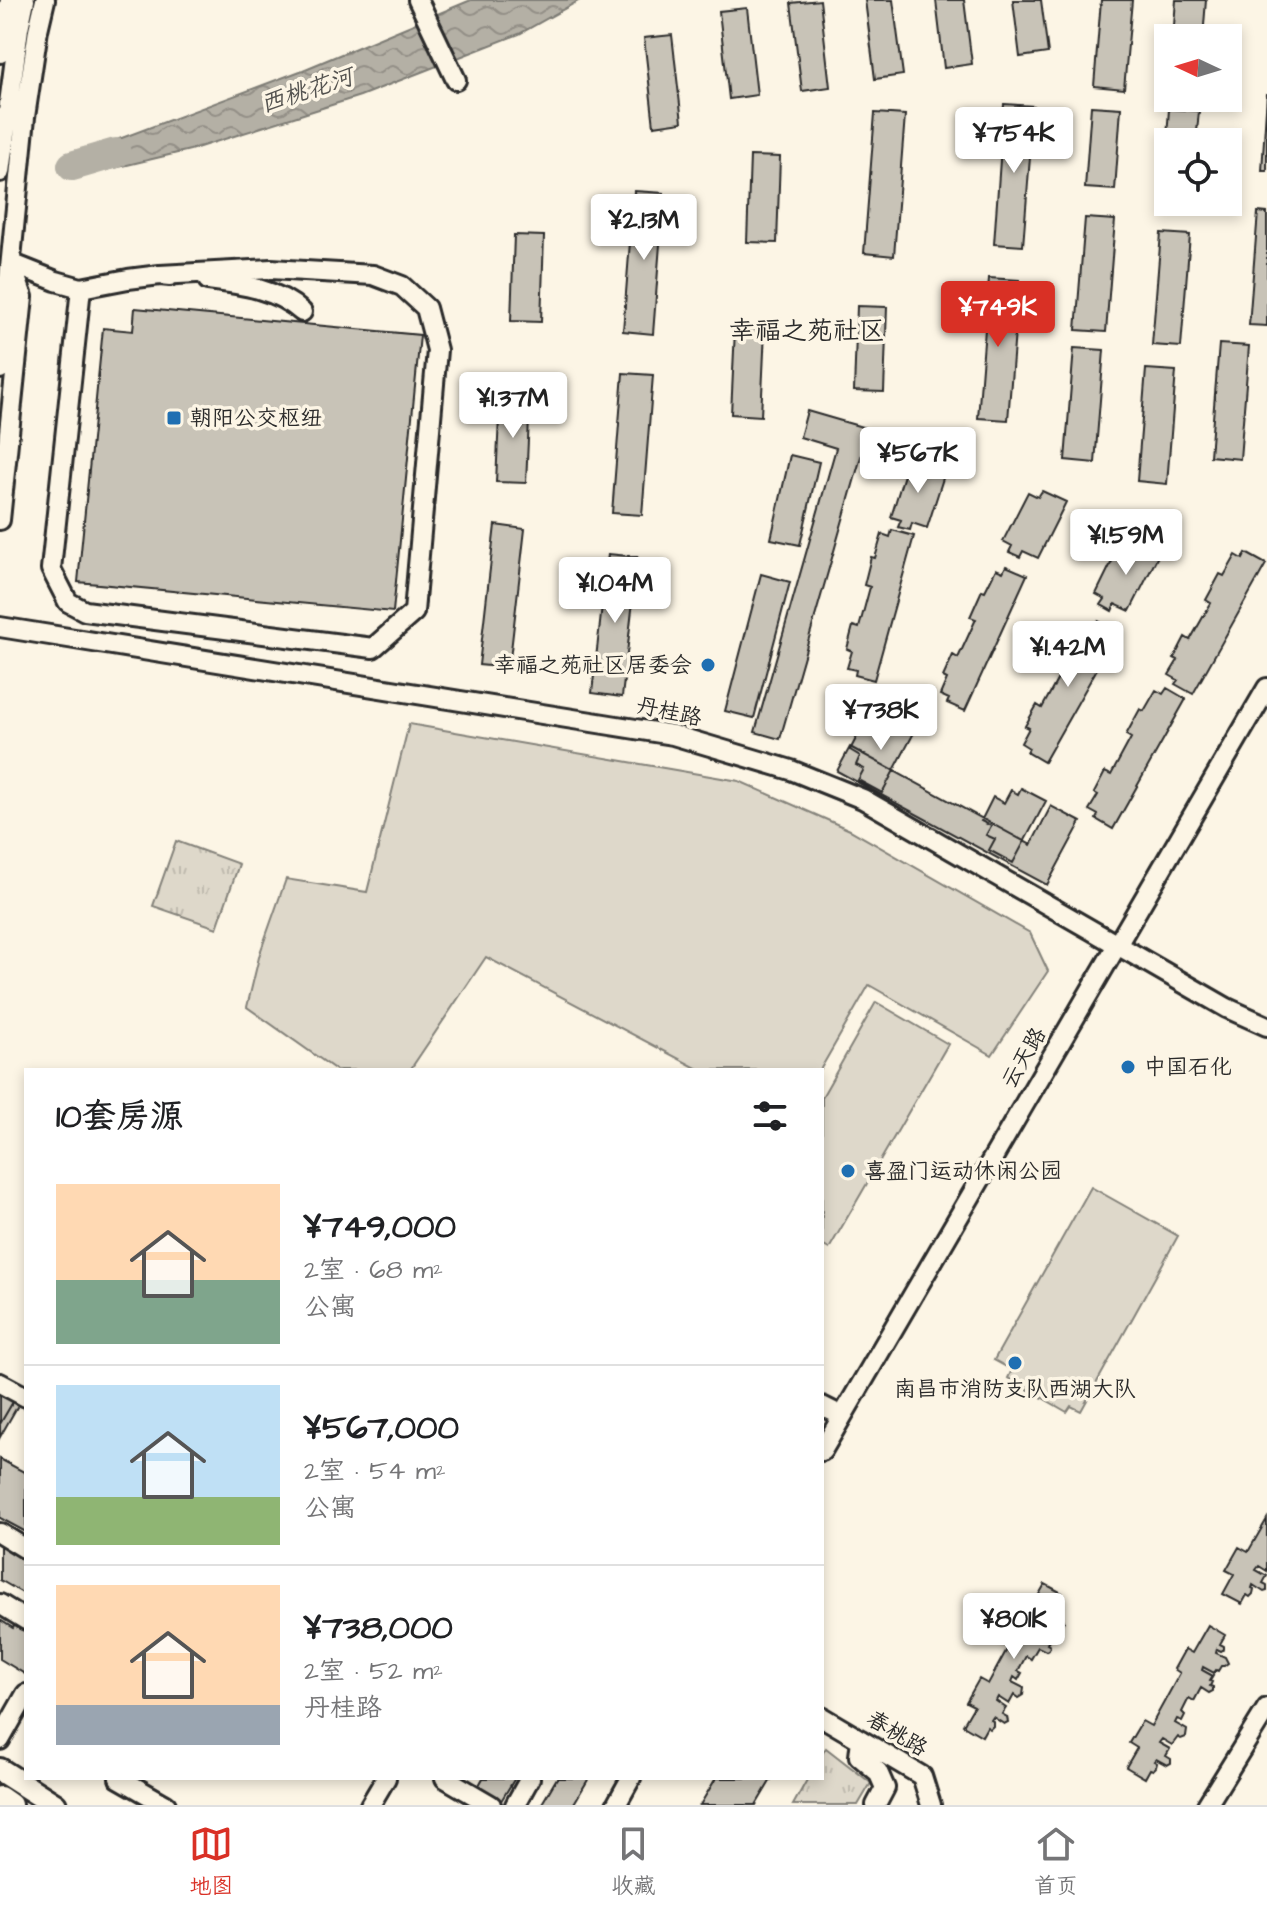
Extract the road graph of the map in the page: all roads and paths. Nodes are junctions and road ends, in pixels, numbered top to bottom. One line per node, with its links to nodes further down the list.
1 (10, 0): 5 (street)
2 (25, 0): 7 (street)
3 (45, 0): 8 (street)
4 (418, 0): 6 (street)
5 (0, 53)
6 (456, 80)
7 (0, 172)
8 (11, 263): 10 (street); 12 (street); 13 (street)
9 (160, 275): 10 (street); 10 (street); 11 (street)
10 (81, 288)
11 (302, 312)
12 (0, 369)
13 (0, 520)
14 (0, 627): 16 (street, 丹桂路)
15 (1267, 688): 16 (street, 云天路)
16 (1118, 945): 17 (street, 丹桂路); 21 (street, 云天路)
17 (1267, 1026)
18 (0, 1383): 19 (street)
19 (24, 1396)
20 (824, 1407): 21 (street)
21 (842, 1416): 22 (street, 云天路)
22 (824, 1448)
23 (0, 1533): 24 (street)
24 (24, 1548)
25 (0, 1604): 26 (street)
26 (24, 1619)
27 (24, 1698): 30 (street)
28 (1267, 1708): 48 (street)
29 (824, 1718): 31 (street, 春桃路)
30 (0, 1740)
31 (861, 1740): 46 (street); 47 (street, 春桃路)
32 (0, 1770): 40 (main road)
33 (122, 1780): 41 (street)
34 (385, 1780): 42 (street)
35 (448, 1780): 43 (street)
36 (529, 1780): 44 (street)
37 (630, 1780): 45 (street)
38 (0, 1798): 39 (main road)
39 (10, 1805)
40 (55, 1805)
41 (166, 1805)
42 (370, 1805)
43 (491, 1805)
44 (515, 1805)
45 (616, 1805)
46 (876, 1805)
47 (931, 1805)
48 (1207, 1805)

